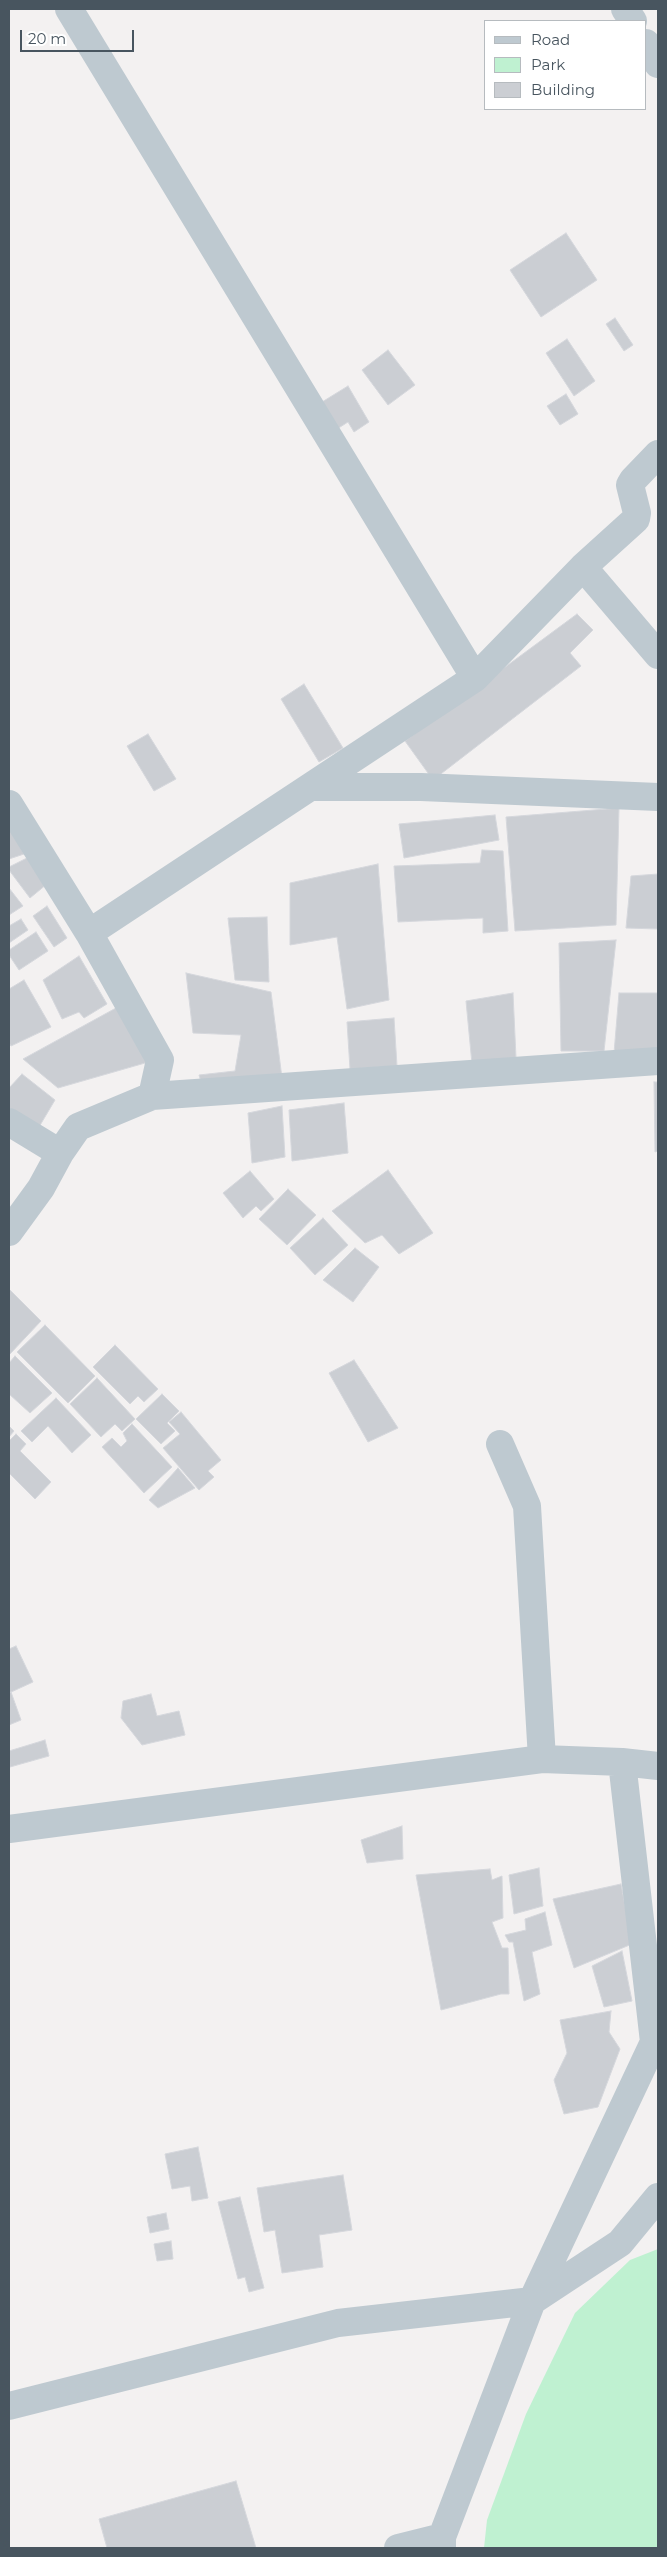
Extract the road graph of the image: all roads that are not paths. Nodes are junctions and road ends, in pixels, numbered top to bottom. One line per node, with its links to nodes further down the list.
1 (69, 9): 9 (street)
2 (625, 9): 3 (street)
3 (632, 20)
4 (647, 45): 5 (street)
5 (658, 64)
6 (658, 454): 7 (street)
7 (583, 567): 8 (street); 9 (street)
8 (658, 656)
9 (475, 678): 10 (street)
10 (311, 787): 11 (street); 13 (street)
11 (658, 797)
12 (9, 804): 13 (street)
13 (90, 934): 15 (street)
14 (658, 1062): 15 (street)
15 (152, 1096): 17 (street)
16 (9, 1122): 17 (street)
17 (60, 1154): 18 (street)
18 (9, 1232)
19 (500, 1444): 20 (street)
20 (542, 1760): 21 (street); 23 (street)
21 (622, 1762): 22 (street); 25 (street)
22 (658, 1766)
23 (9, 1829)
24 (658, 2198): 25 (street)
25 (532, 2301): 26 (street); 27 (street)
26 (9, 2406)
27 (442, 2542): 28 (street)
28 (398, 2548)

